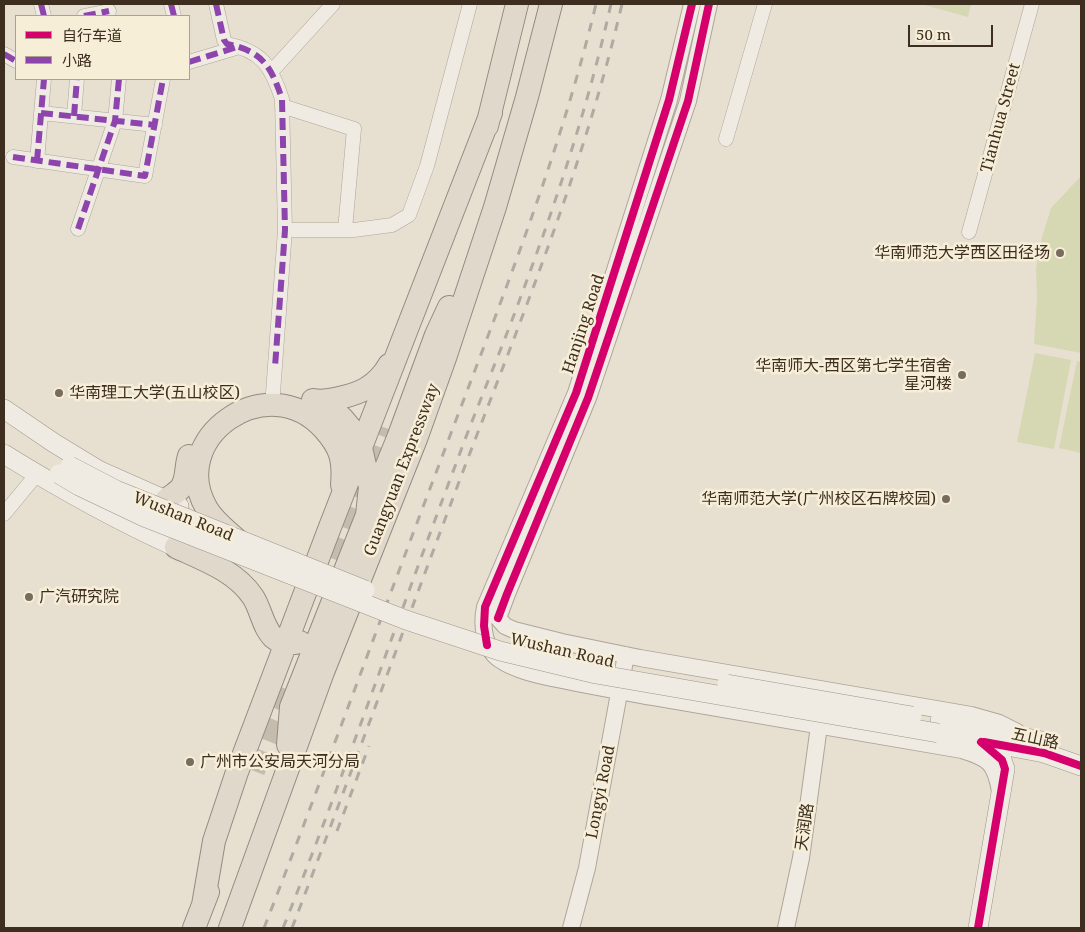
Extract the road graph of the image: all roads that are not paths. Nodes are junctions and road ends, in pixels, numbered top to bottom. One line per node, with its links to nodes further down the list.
1 (216, 4): 12 (street)
2 (333, 4): 16 (street)
3 (470, 4): 34 (street)
4 (518, 4): 23 (highway, Guangyuan Expressway)
5 (551, 4): 31 (highway, Guangyuan Expressway)
6 (692, 4): 56 (street, Hanjing Road)
7 (709, 4): 55 (street, Hanjing Road)
8 (765, 4): 27 (street)
9 (1032, 4): 35 (street, Tianhua Street)
10 (109, 10): 11 (street)
11 (88, 15)
12 (240, 46): 15 (street); 16 (street)
13 (4, 54): 14 (street)
14 (15, 60)
15 (190, 62)
16 (271, 72): 21 (street)
17 (44, 80): 22 (street)
18 (77, 80): 24 (street)
19 (119, 80): 25 (street)
20 (163, 80): 26 (street)
21 (282, 106): 33 (street); 34 (street)
22 (41, 113): 24 (street); 29 (street)
23 (491, 113): 36 (highway); 41 (highway, Guangyuan Expressway)
24 (74, 116): 25 (street)
25 (115, 121): 26 (street); 30 (street)
26 (155, 125): 30 (street)
27 (726, 139)
28 (13, 157): 29 (street)
29 (37, 161): 30 (street)
30 (98, 169): 32 (street)
31 (495, 207): 50 (highway); 63 (highway, Guangyuan Expressway)
32 (78, 228)
33 (284, 230): 34 (street); 37 (street)
34 (345, 230)
35 (969, 232)
36 (403, 341): 38 (highway); 43 (highway)
37 (273, 393): 38 (highway); 47 (highway)
38 (318, 401): 43 (highway)
39 (4, 409): 47 (main road)
40 (4, 424): 45 (main road, Wushan Road)
41 (386, 428)
42 (4, 440): 45 (main road, Wushan Road)
43 (361, 448): 48 (highway); 50 (highway)
44 (4, 454): 46 (main road)
45 (62, 469): 51 (main road, Wushan Road, bridge); 58 (main road, Wushan Road, bridge)
46 (37, 474): 49 (street); 52 (main road)
47 (166, 500): 52 (main road)
48 (341, 500): 51 (highway, bridge); 54 (highway)
49 (4, 514)
50 (367, 515): 53 (highway)
51 (236, 539): 58 (main road, Wushan Road, bridge)
52 (176, 546): 54 (highway)
53 (322, 627): 54 (highway); 63 (highway)
54 (286, 644): 66 (highway)
55 (626, 655): 56 (street, Longyi Road); 59 (street)
56 (620, 692): 57 (street); 69 (street, Longyi Road)
57 (819, 726): 65 (street); 70 (street, 天润路)
58 (939, 727): 59 (main road, Wushan Road); 60 (main road, Wushan Road)
59 (1023, 736): 61 (main road, Wushan Road)
60 (981, 742): 62 (main road, 五山路); 65 (main road)
61 (1081, 753)
62 (1081, 766)
63 (286, 770): 68 (highway, Guangyuan Expressway)
64 (254, 771): 66 (highway)
65 (1001, 796): 71 (main road)
66 (203, 905): 67 (highway)
67 (194, 928)
68 (230, 928)
69 (571, 928)
70 (786, 928)
71 (978, 928)

